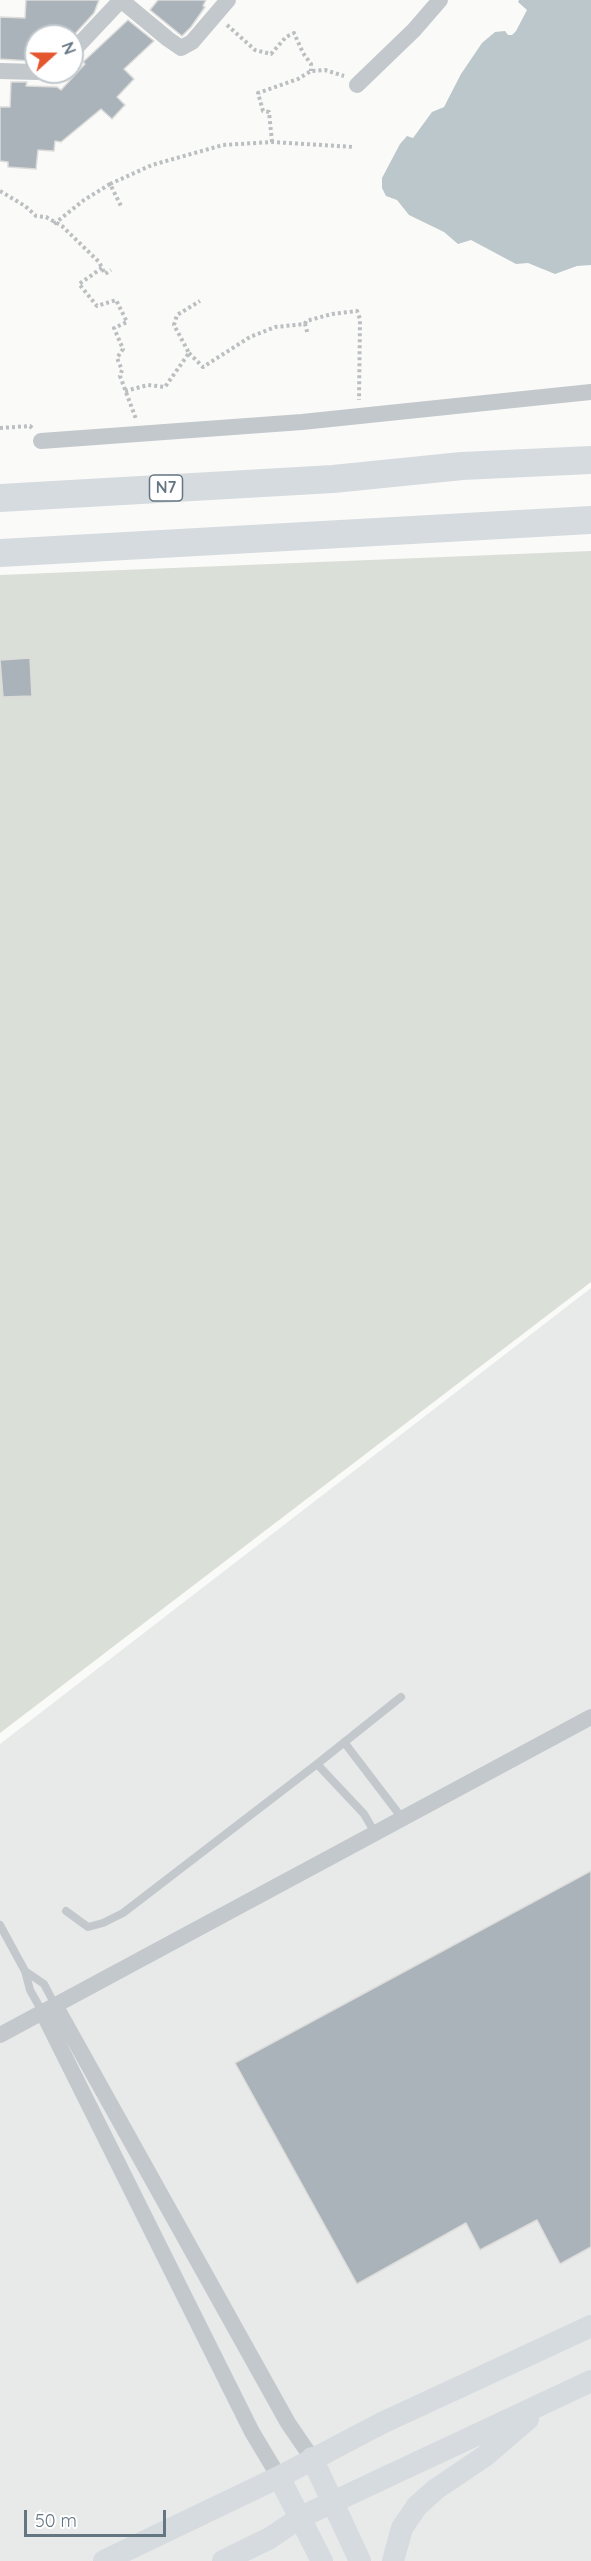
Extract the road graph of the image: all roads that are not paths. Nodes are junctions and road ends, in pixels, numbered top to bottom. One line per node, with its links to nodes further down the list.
1 (121, 0): 2 (street); 4 (street)
2 (228, 0)
3 (440, 0): 7 (street)
4 (84, 39)
5 (0, 71): 6 (street)
6 (24, 72)
7 (357, 85)
8 (591, 392): 9 (street)
9 (41, 441)
10 (591, 441): 12 (highway)
11 (591, 460): 12 (highway, N7)
12 (462, 466): 13 (highway, N7)
13 (0, 498)
14 (591, 520): 15 (highway)
15 (296, 536): 16 (highway); 17 (highway)
16 (591, 537)
17 (0, 553)
18 (401, 1696): 20 (lane)
19 (591, 1717): 22 (street)
20 (344, 1742): 21 (lane); 22 (lane)
21 (317, 1764): 23 (lane); 24 (lane)
22 (402, 1818): 23 (street)
23 (375, 1833): 27 (street)
24 (66, 1911)
25 (0, 1925): 26 (lane)
26 (26, 1971): 27 (lane); 27 (lane)
27 (49, 2009): 28 (street); 32 (street); 33 (street)
28 (0, 2035)
29 (591, 2326): 32 (main road)
30 (591, 2381): 31 (main road)
31 (547, 2402): 34 (main road); 40 (main road)
32 (312, 2458): 33 (main road); 34 (main road)
33 (279, 2477): 35 (main road); 36 (main road)
34 (333, 2502): 35 (main road); 39 (main road)
35 (301, 2517): 37 (main road); 38 (main road)
36 (104, 2561)
37 (223, 2561)
38 (322, 2561)
39 (360, 2561)
40 (393, 2561)

